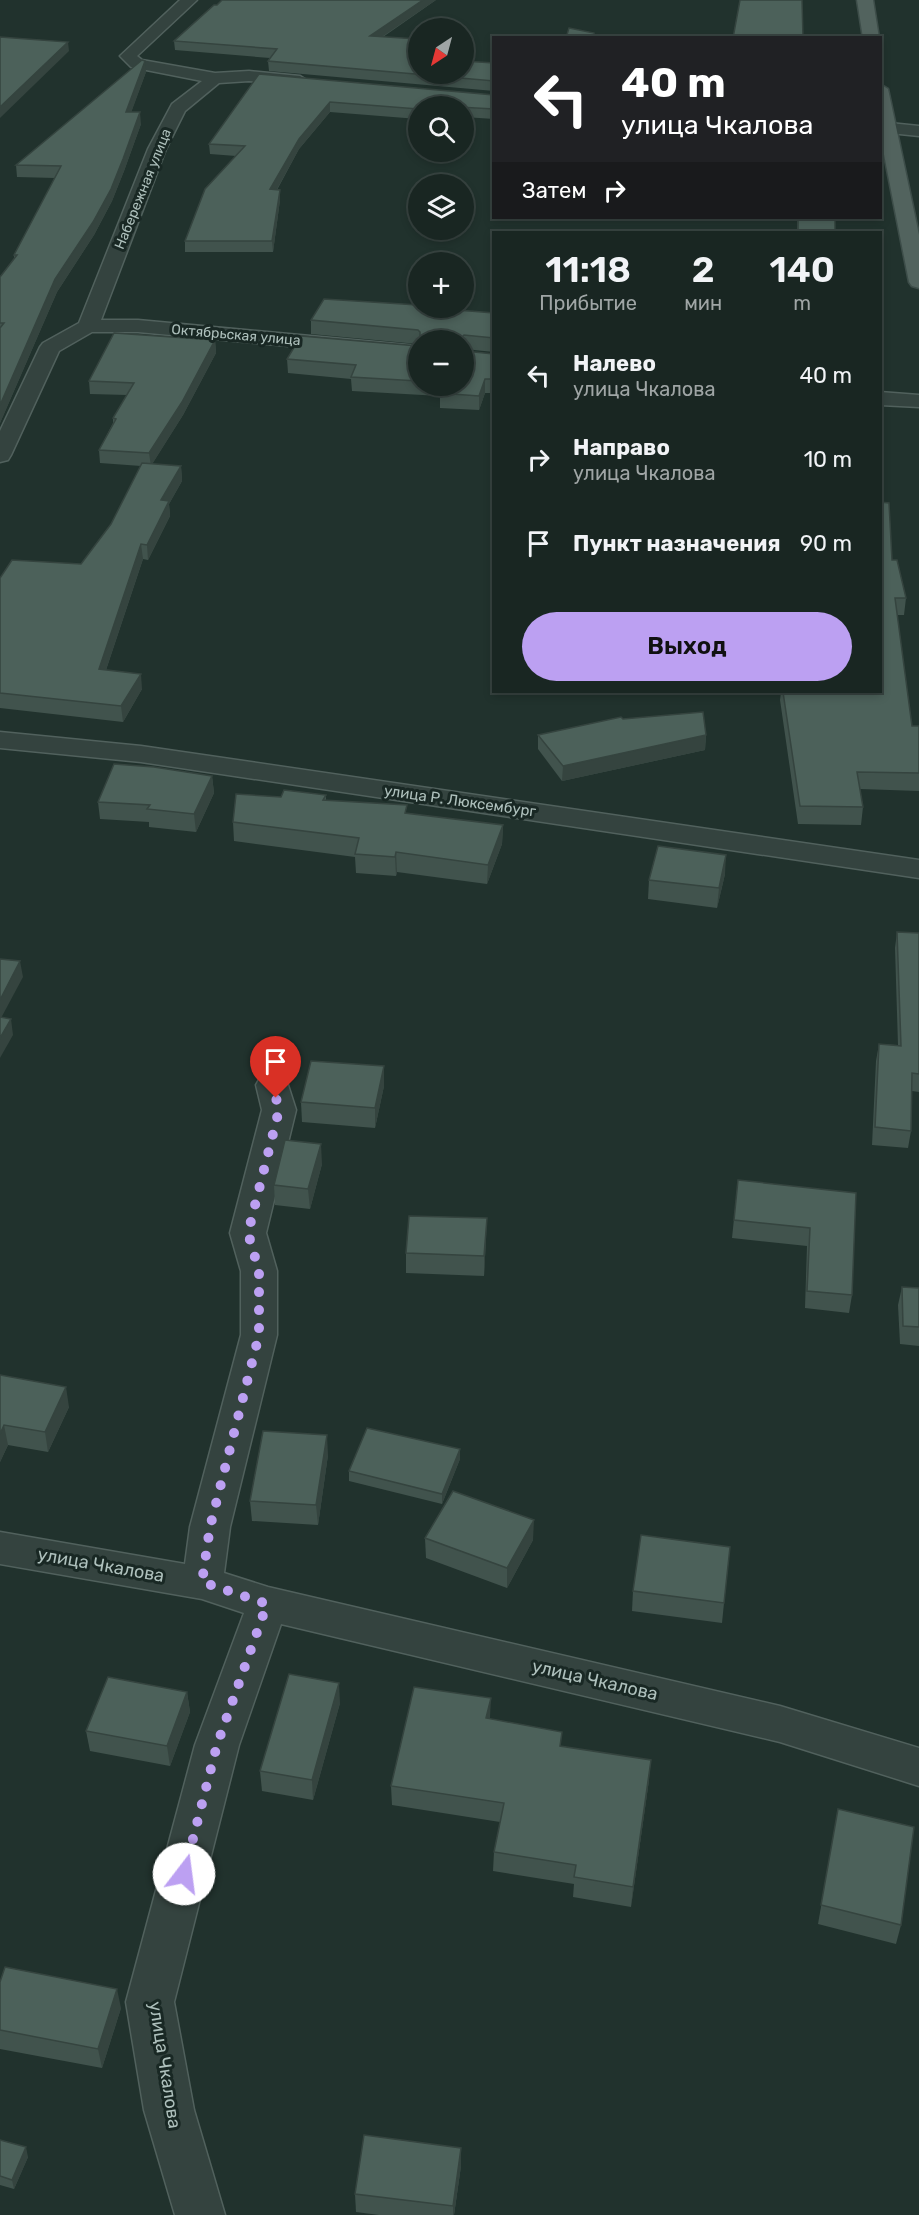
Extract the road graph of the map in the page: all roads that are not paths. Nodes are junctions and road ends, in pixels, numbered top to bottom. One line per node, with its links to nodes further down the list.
1 (189, 0): 4 (street)
2 (865, 0): 3 (main road)
3 (871, 36)
4 (215, 78): 5 (street); 10 (street, Набережная улица)
5 (316, 83)
6 (882, 108): 7 (main road)
7 (884, 127): 8 (street); 9 (main road)
8 (919, 131)
9 (919, 282)
10 (88, 326): 11 (street, Октябрьская улица); 14 (street)
11 (408, 351)
12 (882, 398): 13 (street)
13 (919, 401)
14 (0, 455)
15 (0, 740): 16 (street, улица Р. Люксембург)
16 (919, 868)
17 (272, 1085): 19 (street)
18 (0, 1548): 19 (street, улица Чкалова)
19 (202, 1582): 20 (street, улица Чкалова)
20 (267, 1604): 21 (street, улица Чкалова); 22 (street, улица Чкалова)
21 (919, 1767)
22 (200, 2215)

